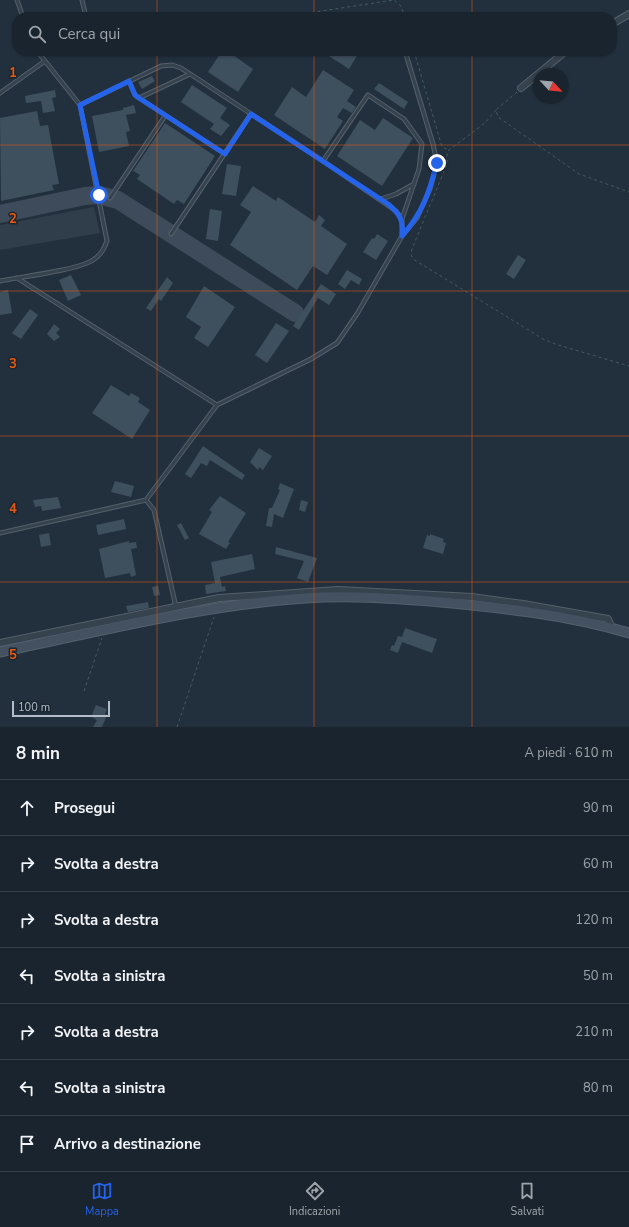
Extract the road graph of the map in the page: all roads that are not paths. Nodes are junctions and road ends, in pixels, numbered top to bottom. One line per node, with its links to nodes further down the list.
1 (17, 0): 3 (lane)
2 (82, 0): 4 (lane)
3 (21, 12)
4 (85, 12)
5 (629, 14): 6 (street)
6 (617, 21)
7 (40, 56): 10 (lane)
8 (407, 56): 26 (lane)
9 (560, 56): 13 (street)
10 (44, 61): 14 (lane); 16 (lane)
11 (190, 74): 12 (lane); 15 (lane); 17 (lane)
12 (129, 81): 15 (lane); 16 (lane)
13 (522, 88)
14 (0, 93)
15 (139, 98): 18 (lane)
16 (80, 105): 27 (lane)
17 (251, 114): 19 (lane); 20 (lane)
18 (165, 116): 19 (lane); 22 (lane)
19 (225, 154): 25 (lane)
20 (323, 161): 21 (lane); 23 (lane)
21 (414, 184): 23 (lane); 24 (lane)
22 (110, 198)
23 (381, 199): 24 (lane)
24 (402, 219): 26 (lane)
25 (171, 234)
26 (402, 236): 29 (lane)
27 (17, 278): 28 (lane); 29 (lane)
28 (0, 281)
29 (217, 405): 30 (lane)
30 (146, 500): 31 (lane); 32 (lane)
31 (0, 533)
32 (176, 606): 33 (street); 35 (street)
33 (612, 628): 34 (main road); 36 (main road)
34 (629, 633)
35 (0, 644)
36 (0, 652)

